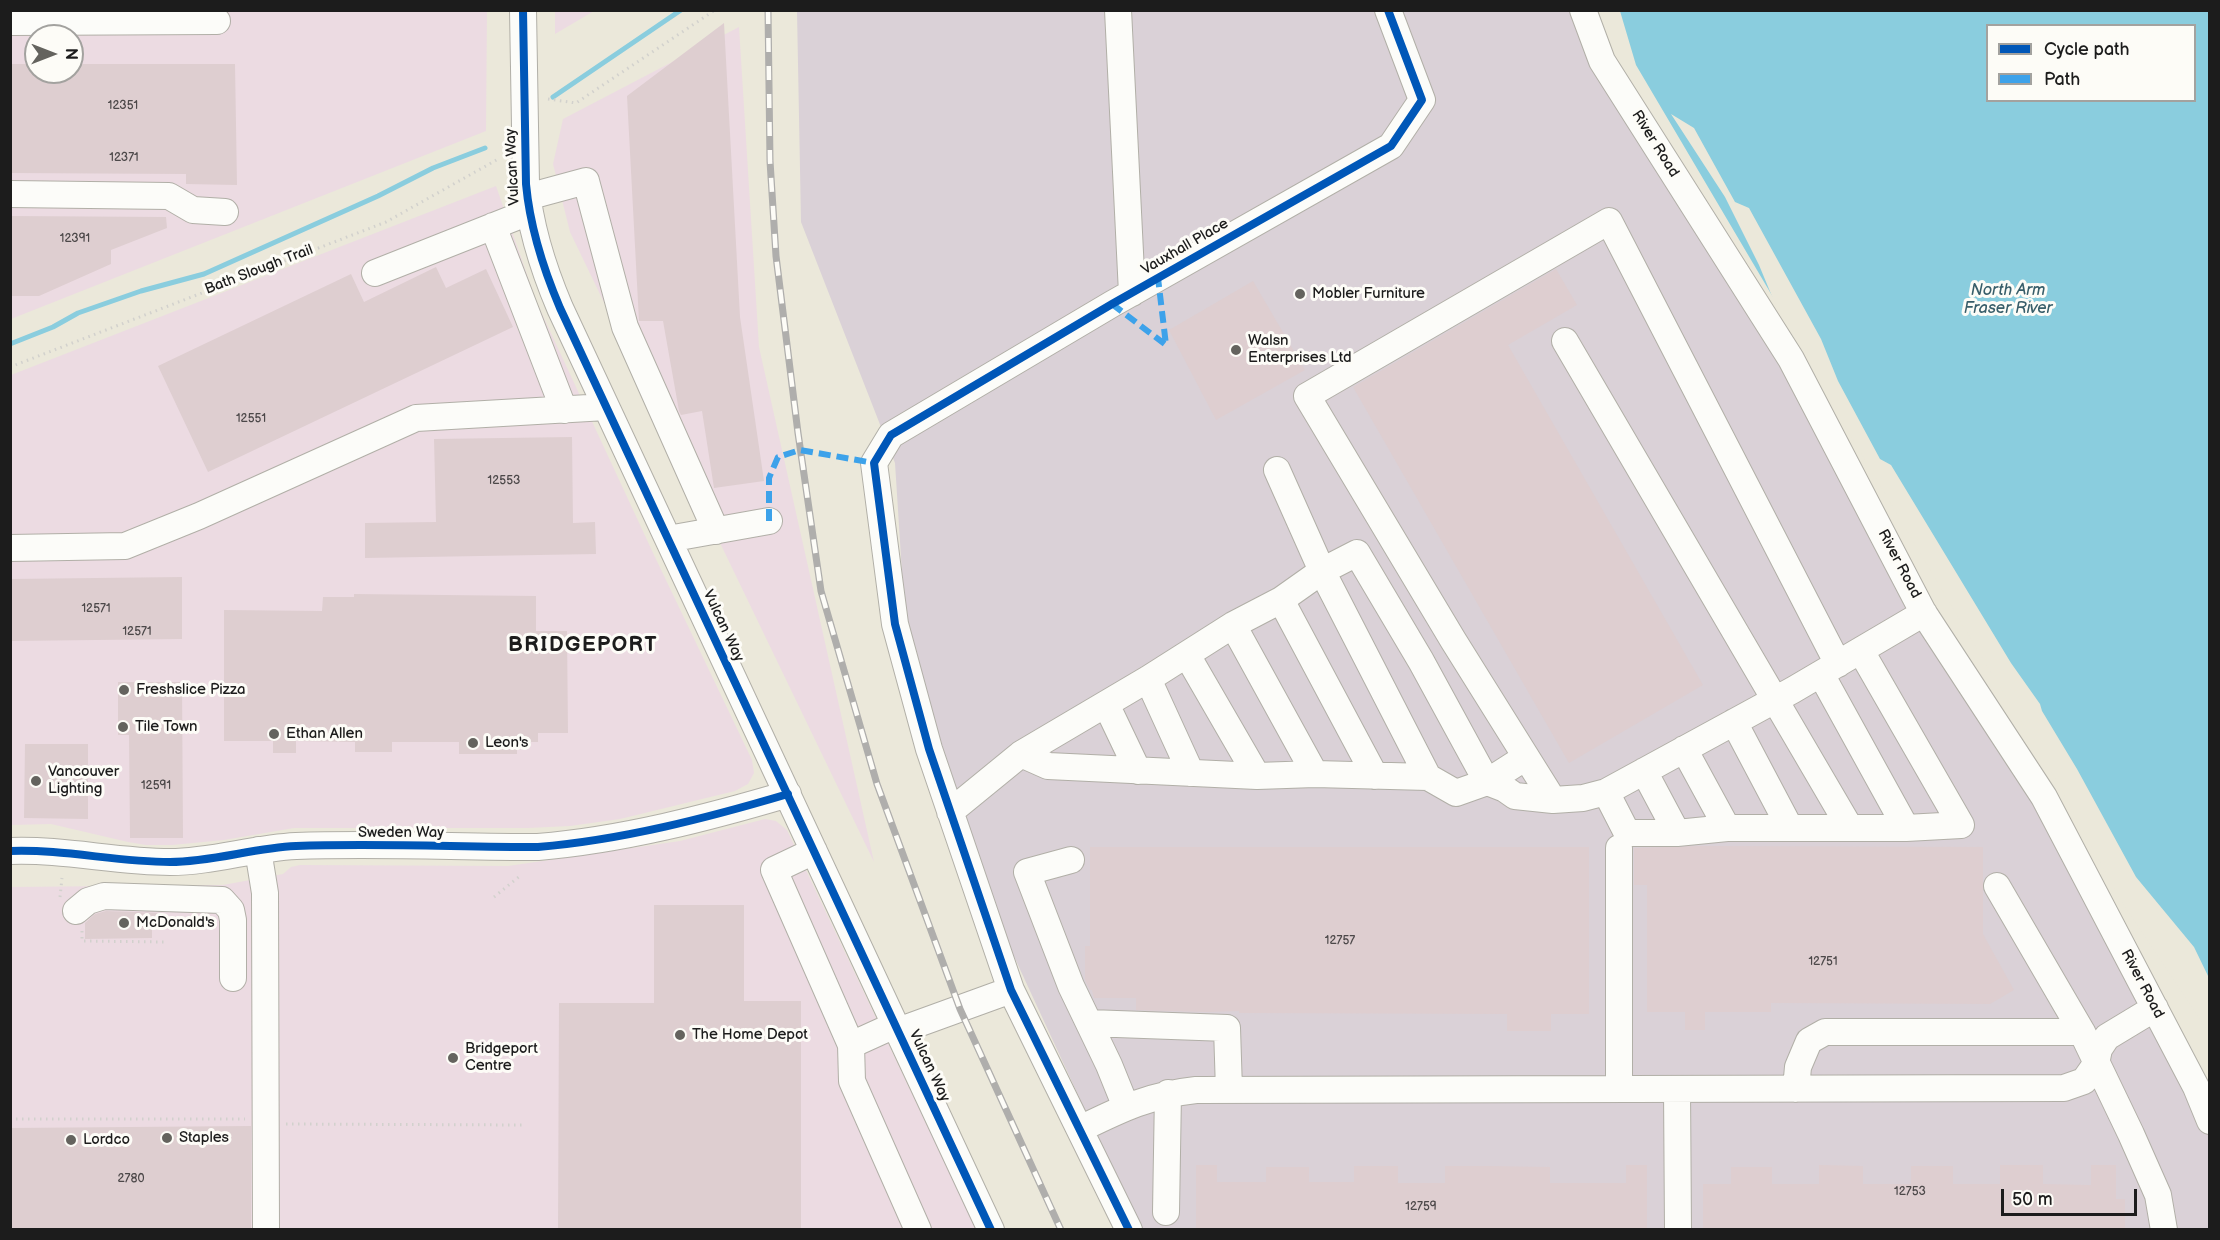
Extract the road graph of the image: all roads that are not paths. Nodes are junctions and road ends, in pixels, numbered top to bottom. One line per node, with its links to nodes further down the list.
1 (523, 10): 8 (street, Vulcan Way)
2 (1118, 10): 12 (street, Vauxhall Place)
3 (1388, 10): 12 (street, Vauxhall Place)
4 (1583, 10): 25 (street, River Road)
5 (217, 21): 6 (street)
6 (10, 22)
7 (10, 194): 9 (street)
8 (528, 204): 10 (street); 14 (street, Vulcan Way); 18 (street)
9 (225, 212)
10 (493, 226): 11 (street); 15 (street)
11 (375, 273)
12 (1132, 293): 50 (street, Vauxhall Place)
13 (1565, 340): 33 (street)
14 (606, 407): 15 (street); 20 (street, Vulcan Way)
15 (564, 410): 21 (street)
16 (1277, 470): 23 (street)
17 (769, 521): 18 (street)
18 (716, 531): 20 (street)
19 (1390, 535): 22 (street); 27 (street); 31 (street)
20 (668, 539): 48 (street, Vulcan Way)
21 (10, 548)
22 (1357, 553): 23 (street); 30 (street)
23 (1322, 571): 24 (street); 45 (street)
24 (1281, 600): 26 (street); 44 (street)
25 (1924, 613): 28 (street); 65 (street, River Road)
26 (1233, 625): 29 (street); 42 (street)
27 (1453, 640): 30 (street); 38 (street)
28 (1861, 651): 31 (street); 54 (street)
29 (1187, 655): 32 (street); 43 (street)
30 (1420, 661): 46 (street)
31 (1830, 669): 33 (street); 54 (street)
32 (1149, 679): 34 (street); 41 (street)
33 (1774, 700): 35 (street); 53 (street)
34 (1106, 704): 37 (street); 39 (street)
35 (1734, 722): 36 (street); 52 (street)
36 (1684, 749): 40 (street); 51 (street)
37 (1020, 754): 39 (street); 50 (street)
38 (1526, 757): 46 (street); 49 (street)
39 (1138, 771): 41 (street)
40 (1644, 771): 47 (street); 55 (street)
41 (1191, 773): 43 (street)
42 (1315, 774): 43 (street); 44 (street)
43 (1257, 776)
44 (1375, 776): 45 (street)
45 (1428, 777): 46 (street)
46 (1487, 782): 49 (street)
47 (1606, 792): 49 (street); 55 (street)
48 (788, 794): 57 (street, Sweden Way); 59 (street, Vulcan Way)
49 (1553, 800)
50 (950, 812): 64 (street)
51 (1726, 828): 52 (street); 55 (street)
52 (1790, 828): 53 (street)
53 (1850, 828): 54 (street)
54 (1906, 828)
55 (1677, 833)
56 (1619, 848): 71 (street)
57 (258, 850): 58 (street, Sweden Way); 80 (street)
58 (10, 851)
59 (814, 851): 67 (street, Vulcan Way); 69 (street)
60 (1071, 860): 66 (street)
61 (1997, 886): 68 (street)
62 (76, 911): 63 (street)
63 (233, 978)
64 (1011, 990): 67 (street); 78 (street)
65 (2155, 1008): 70 (street); 77 (street, River Road)
66 (1089, 1023): 74 (street); 76 (street)
67 (897, 1028): 69 (street); 82 (street, Vulcan Way)
68 (2082, 1032): 70 (street); 73 (street)
69 (851, 1045): 81 (street)
70 (2096, 1064): 73 (street); 85 (street)
71 (1619, 1089): 72 (street); 74 (street)
72 (1677, 1089): 73 (street); 84 (street)
73 (1796, 1089)
74 (1228, 1090): 75 (street)
75 (1168, 1093): 76 (street); 79 (street)
76 (1126, 1107): 78 (street)
77 (2210, 1121)
78 (1080, 1129): 83 (street)
79 (1166, 1212)
80 (266, 1230)
81 (918, 1230)
82 (991, 1230)
83 (1129, 1230)
84 (1678, 1230)
85 (2164, 1230)

